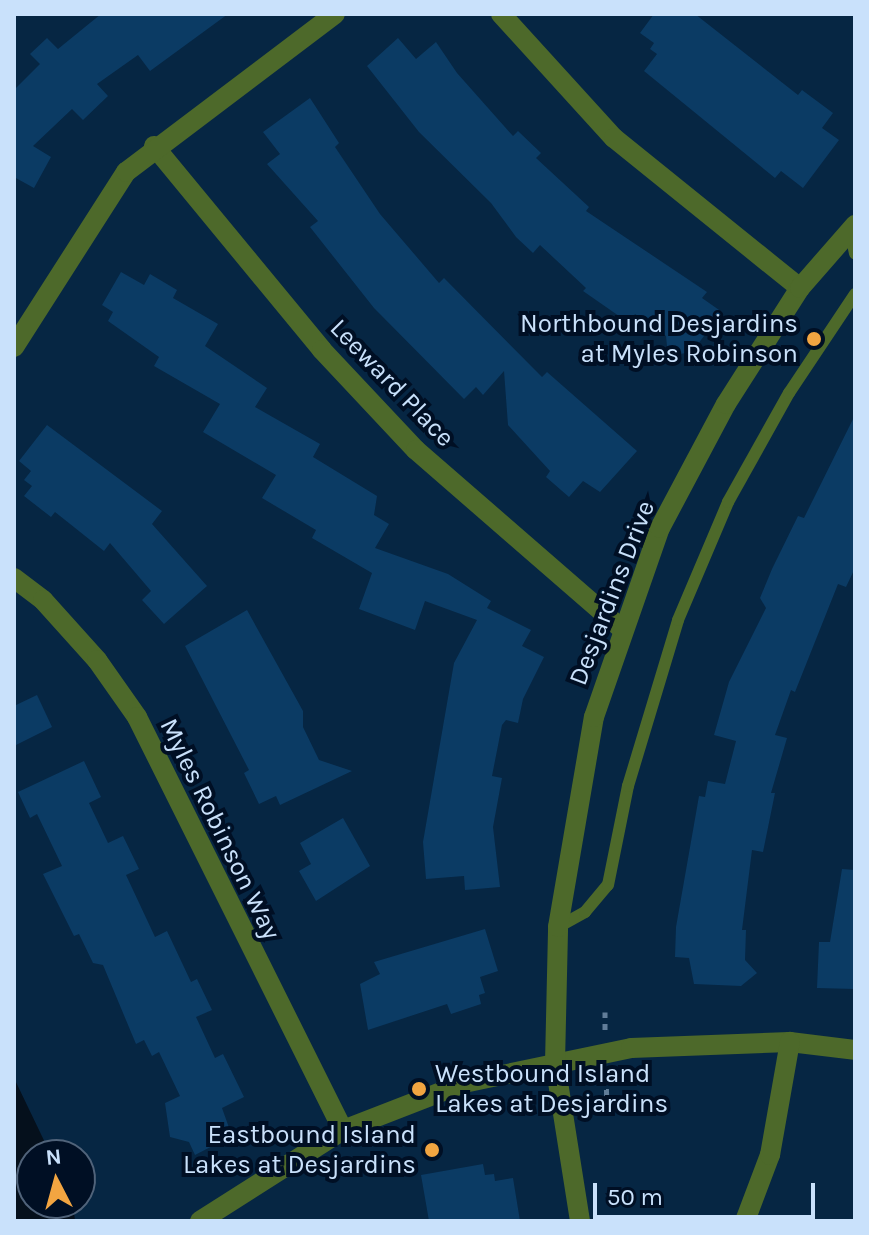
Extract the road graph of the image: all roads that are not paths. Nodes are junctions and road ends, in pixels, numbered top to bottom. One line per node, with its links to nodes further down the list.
1 (335, 14): 3 (street)
2 (501, 14): 6 (street)
3 (154, 146): 8 (street); 10 (street, Leeward Place)
4 (852, 228): 5 (lane, Desjardins Drive); 6 (street, Desjardins Drive)
5 (855, 253)
6 (800, 288): 10 (street, Desjardins Drive)
7 (855, 294): 11 (lane)
8 (14, 347)
9 (14, 578): 15 (street, Myles Robinson Way)
10 (621, 628): 11 (street, Desjardins Drive)
11 (558, 927): 14 (street, Desjardins Drive)
12 (790, 1042): 13 (street); 14 (street); 18 (street)
13 (855, 1050)
14 (555, 1063): 15 (street); 17 (street, Desjardins Drive)
15 (343, 1130): 16 (street)
16 (200, 1221)
17 (580, 1221)
18 (745, 1221)

